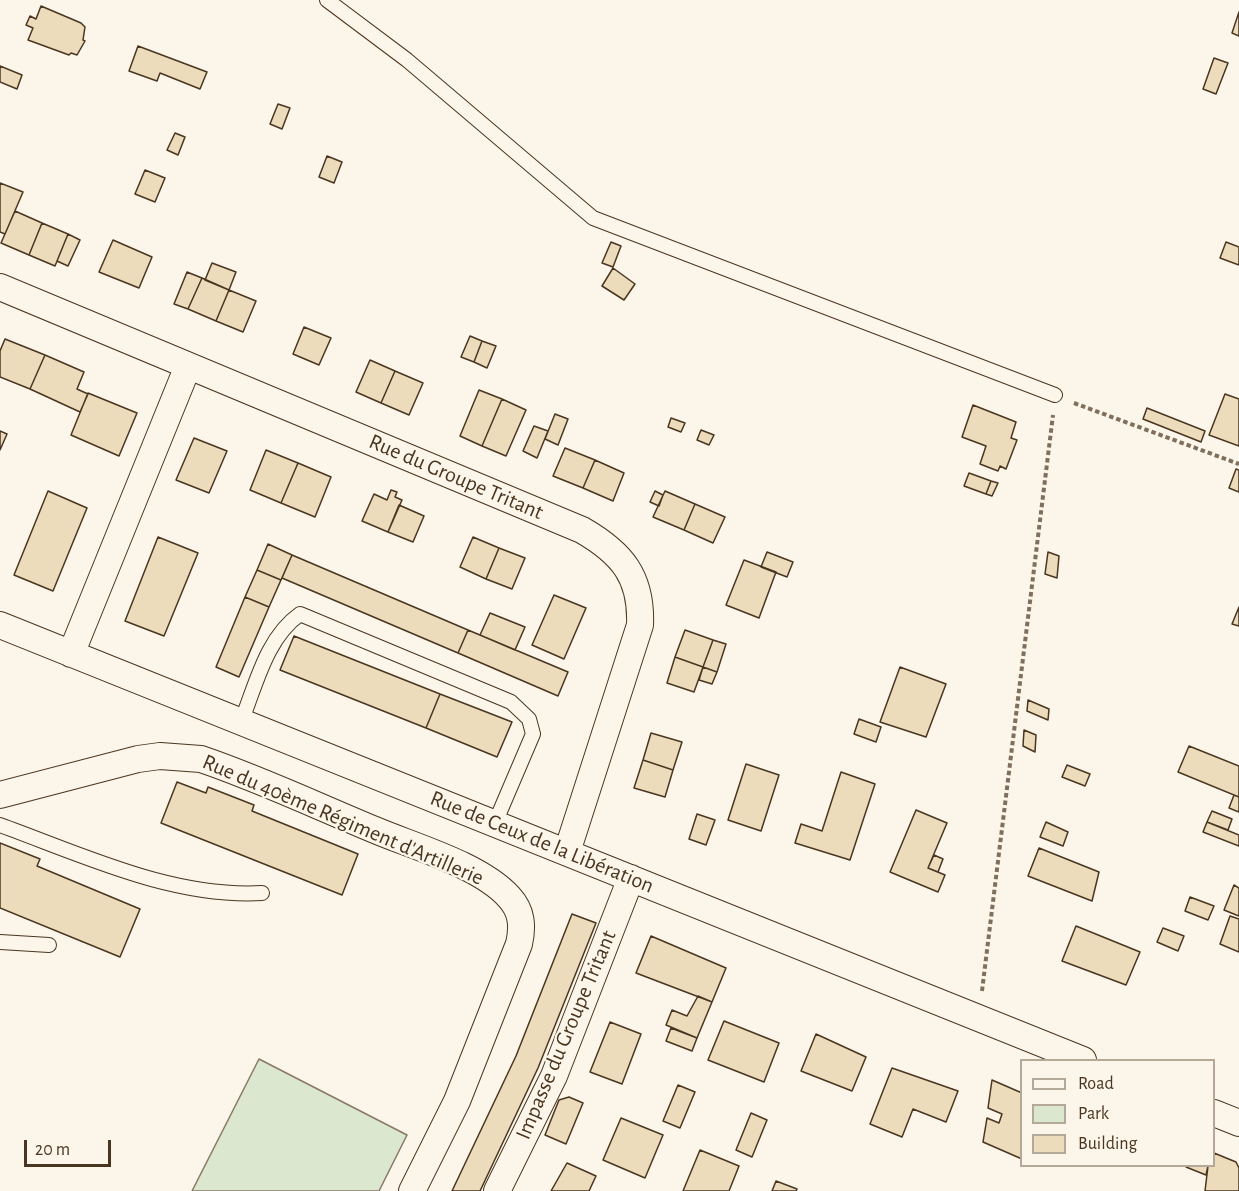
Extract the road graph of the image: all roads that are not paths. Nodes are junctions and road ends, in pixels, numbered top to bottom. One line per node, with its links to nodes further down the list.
1 (327, 0): 4 (lane)
2 (0, 287): 3 (street, Rue du Groupe Tritant)
3 (188, 366): 6 (street); 11 (street, Rue du Groupe Tritant)
4 (1055, 395)
5 (0, 625): 6 (street, Rue de Ceux de la Libération)
6 (71, 654): 7 (street, Rue de Ceux de la Libération)
7 (241, 722): 9 (street, Rue de Ceux de la Libération); 9 (lane)
8 (0, 795): 19 (street, Rue du 40ème Régiment d'Artillerie)
9 (495, 823): 11 (street, Rue de Ceux de la Libération)
10 (0, 825): 13 (lane)
11 (567, 852): 12 (street, Rue de Ceux de la Libération)
12 (631, 878): 16 (street, Rue de Ceux de la Libération); 20 (street, Impasse du Groupe Tritant)
13 (262, 893)
14 (0, 942): 15 (lane)
15 (49, 945)
16 (1081, 1059)
17 (1215, 1113): 18 (street)
18 (1239, 1123)
19 (412, 1191)
20 (497, 1191)

